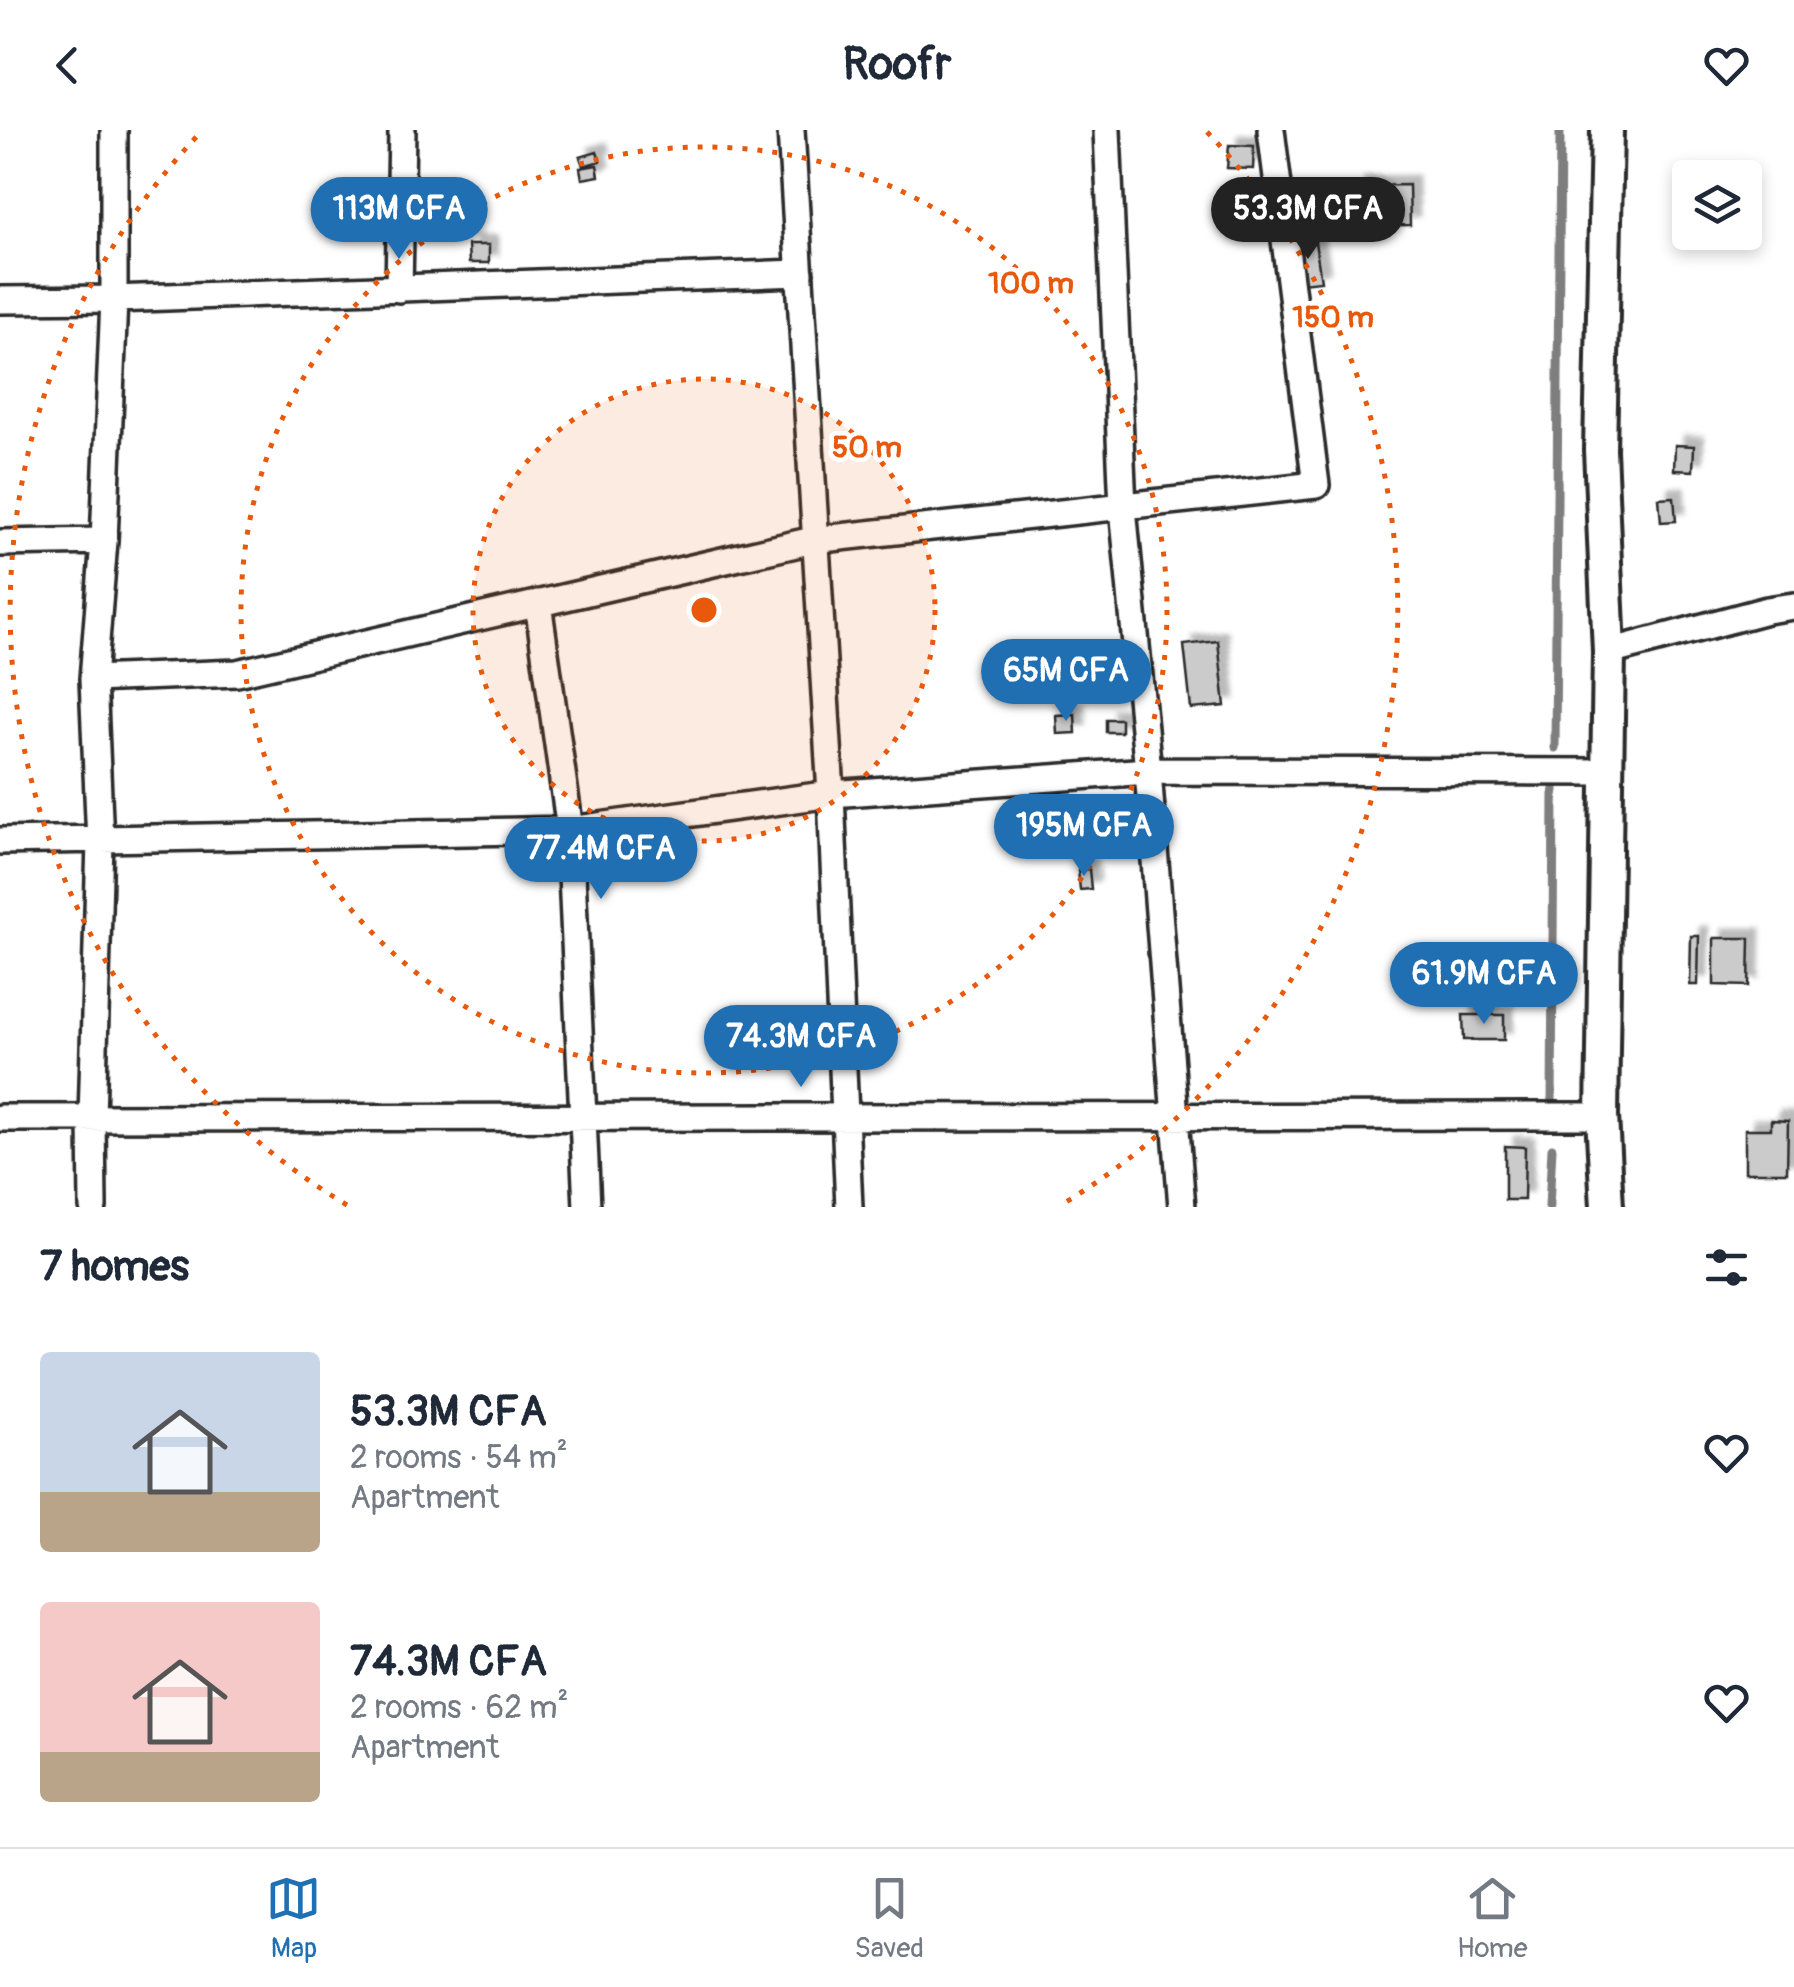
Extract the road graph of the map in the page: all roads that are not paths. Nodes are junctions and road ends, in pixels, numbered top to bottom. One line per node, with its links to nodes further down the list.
1 (114, 130): 9 (street)
2 (402, 130): 8 (street)
3 (791, 130): 7 (street)
4 (1107, 130): 11 (street)
5 (1271, 130): 11 (street)
6 (1607, 130): 17 (street)
7 (800, 273): 8 (street); 12 (street)
8 (399, 289): 9 (street)
9 (114, 299): 10 (street); 13 (street)
10 (0, 300)
11 (1123, 508): 12 (street); 19 (street)
12 (814, 540): 15 (street); 21 (street)
13 (104, 541): 14 (street); 18 (street)
14 (0, 543)
15 (538, 603): 18 (street); 22 (street)
16 (1794, 606): 17 (street)
17 (1610, 652): 20 (street)
18 (93, 679): 24 (street)
19 (1148, 772): 20 (street); 21 (street); 26 (street)
20 (1609, 772): 25 (street)
21 (832, 794): 22 (street); 30 (street)
22 (570, 830): 24 (street); 29 (street)
23 (0, 841): 24 (street)
24 (100, 842): 28 (street)
25 (1602, 1116): 26 (street); 35 (street)
26 (1172, 1117): 30 (street); 34 (street)
27 (0, 1118): 28 (street)
28 (92, 1118): 29 (street); 31 (street)
29 (584, 1118): 30 (street); 32 (street)
30 (848, 1118): 33 (street)
31 (93, 1207)
32 (587, 1207)
33 (849, 1207)
34 (1182, 1207)
35 (1607, 1207)

